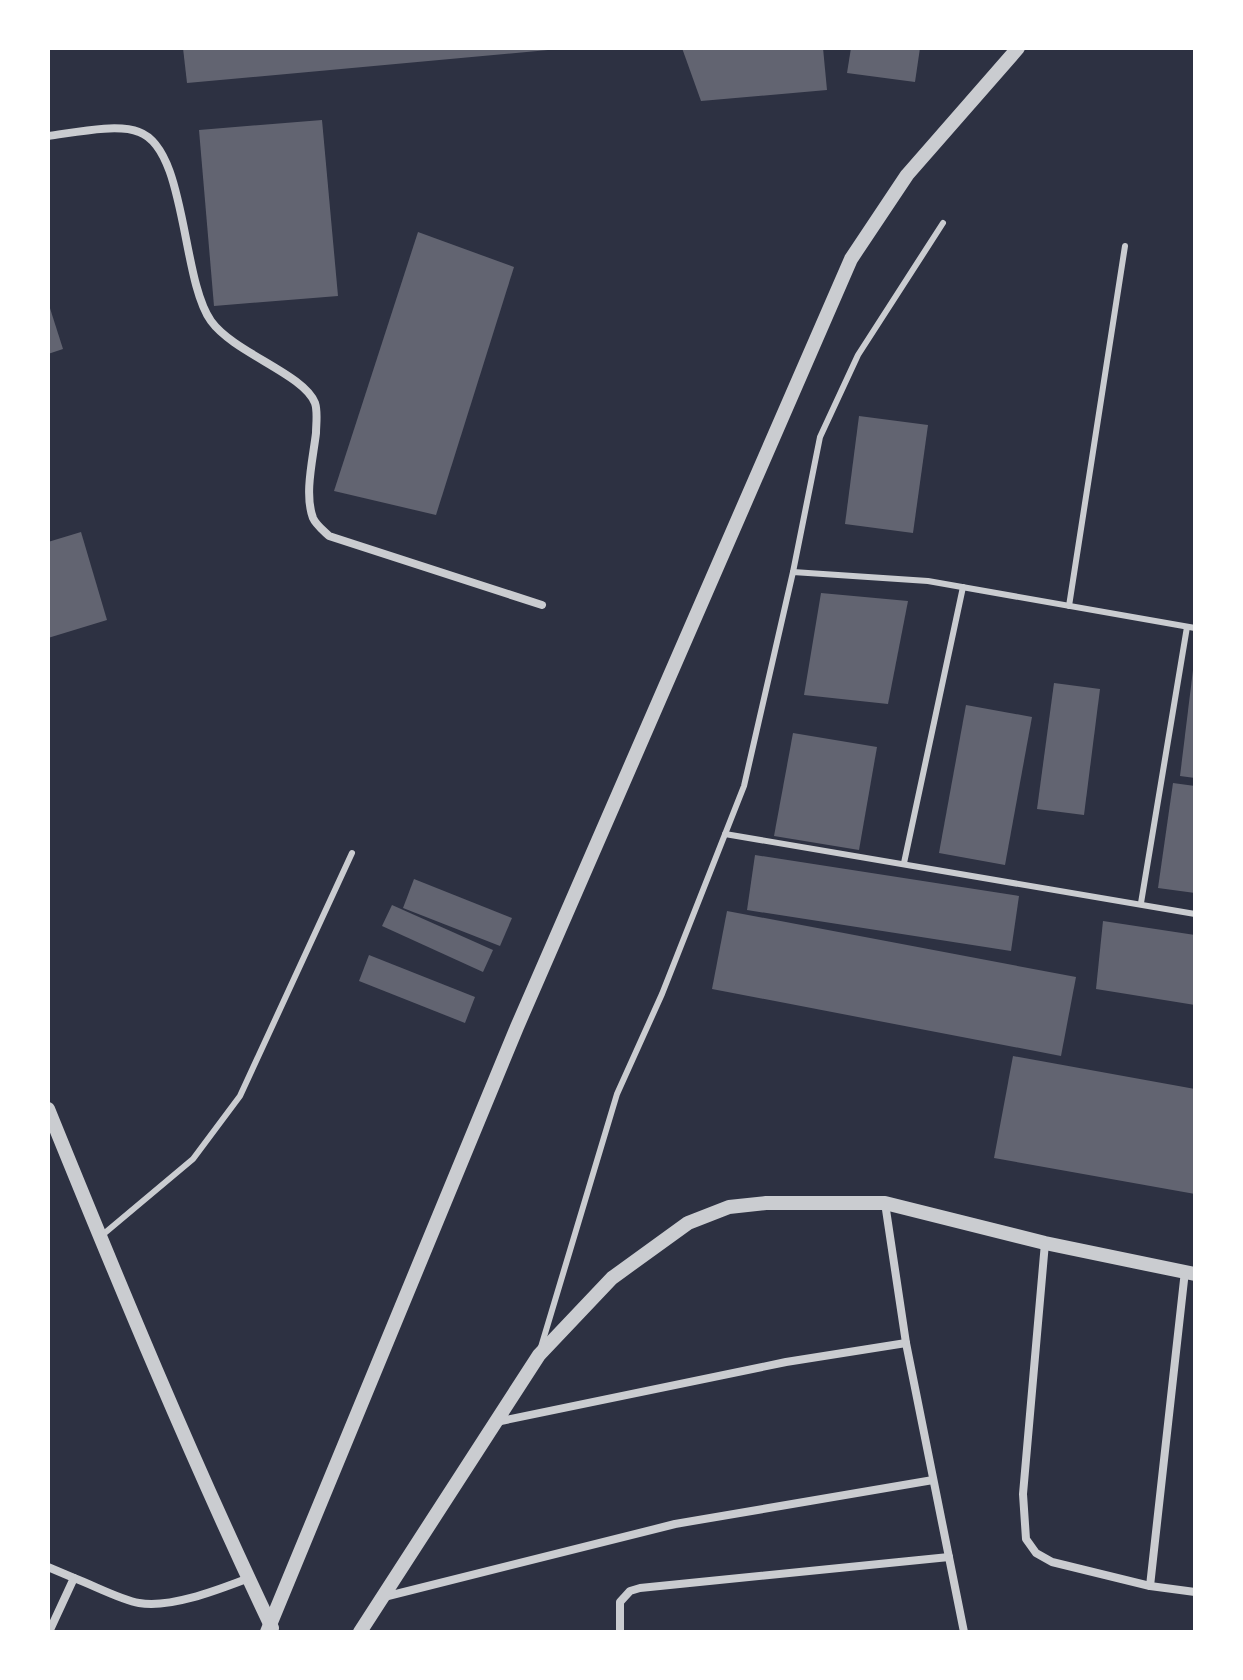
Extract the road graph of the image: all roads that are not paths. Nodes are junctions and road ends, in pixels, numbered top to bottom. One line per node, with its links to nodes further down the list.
1 (1018, 48): 31 (street)
2 (48, 136): 7 (street)
3 (943, 223): 5 (lane)
4 (1125, 246): 8 (lane)
5 (793, 572): 6 (lane); 10 (lane)
6 (963, 587): 8 (lane); 12 (lane)
7 (542, 605)
8 (1069, 606): 9 (lane)
9 (1191, 628): 13 (lane)
10 (725, 834): 12 (lane); 21 (lane)
11 (352, 853): 17 (lane)
12 (904, 863): 13 (lane)
13 (1141, 903): 14 (lane)
14 (1195, 914)
15 (48, 1109): 17 (street)
16 (885, 1203): 18 (street); 20 (street); 21 (street)
17 (100, 1237): 27 (street)
18 (1045, 1243): 19 (street); 28 (street)
19 (1190, 1272): 28 (street)
20 (906, 1343): 22 (street); 23 (street)
21 (539, 1355): 22 (street)
22 (495, 1422): 30 (street)
23 (933, 1480): 24 (street); 30 (street)
24 (949, 1557): 34 (street); 35 (street)
25 (48, 1567): 26 (street)
26 (74, 1578): 27 (street); 32 (street)
27 (249, 1578): 31 (street)
28 (1150, 1586): 29 (street)
29 (1195, 1592)
30 (383, 1597): 33 (street)
31 (270, 1629)
32 (49, 1632)
33 (360, 1632)
34 (620, 1632)
35 (964, 1632)

